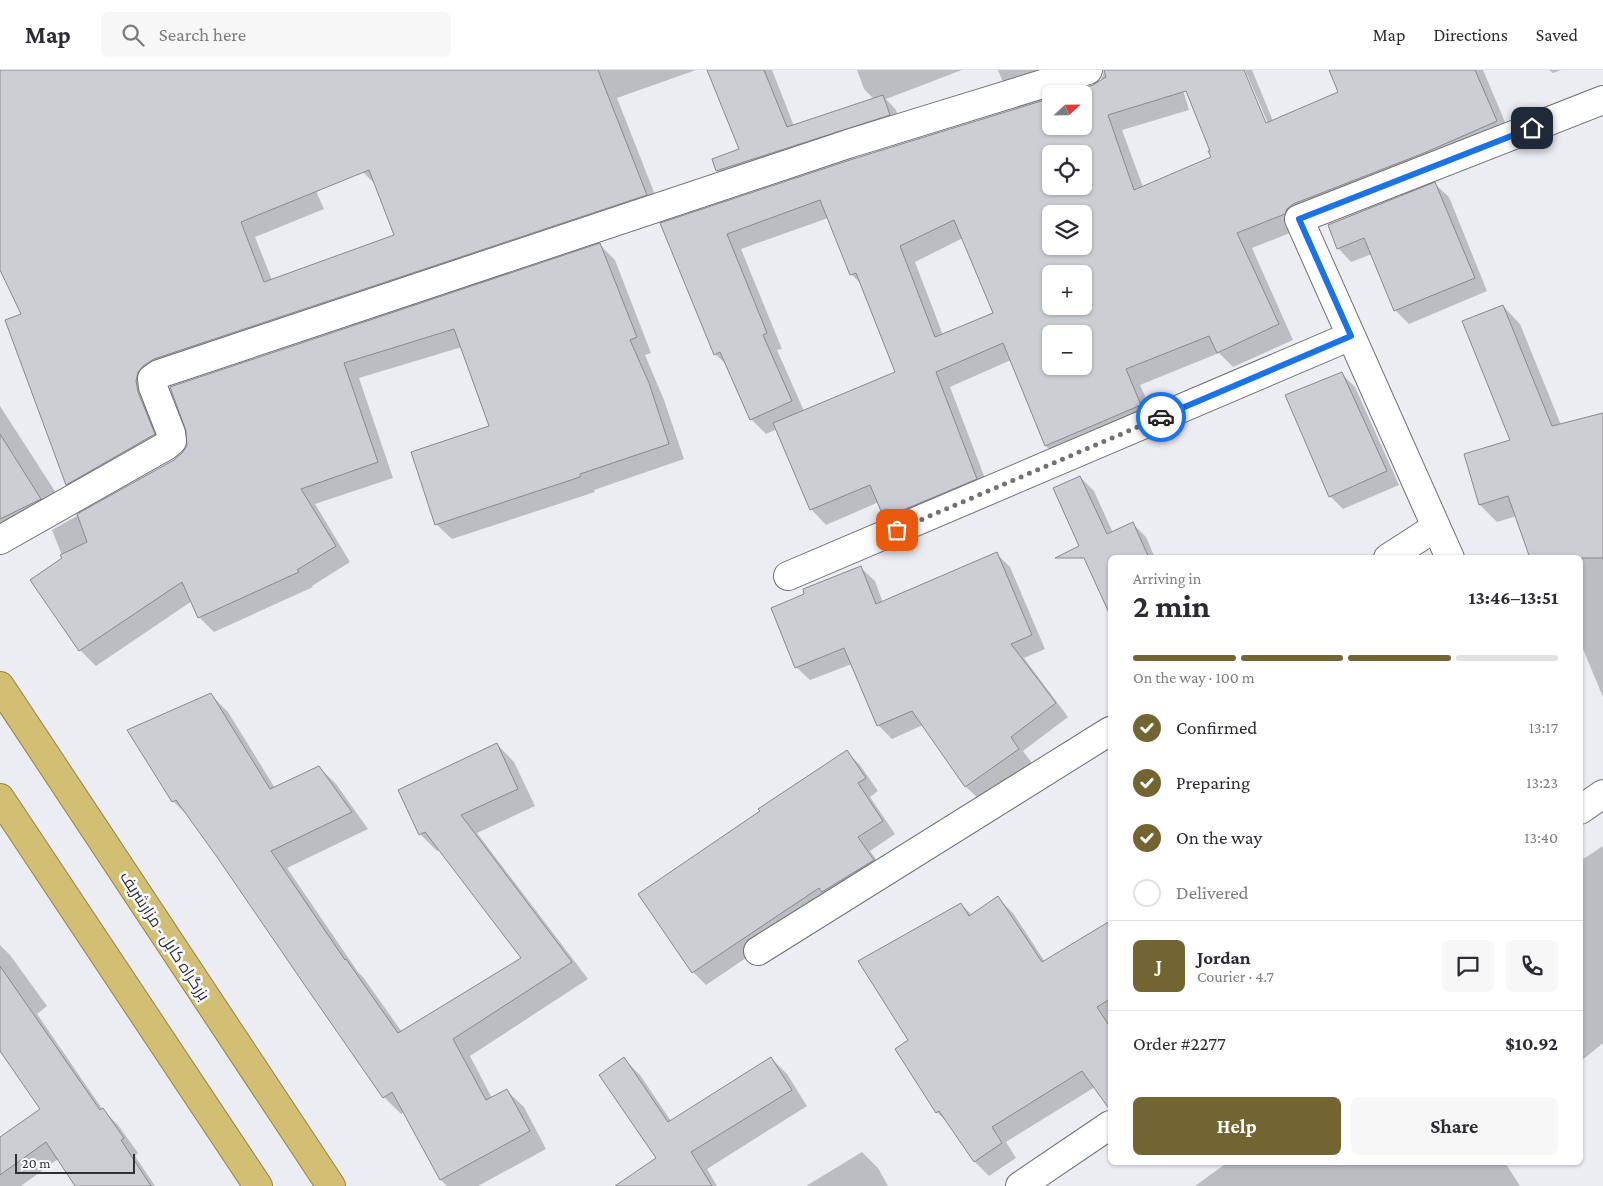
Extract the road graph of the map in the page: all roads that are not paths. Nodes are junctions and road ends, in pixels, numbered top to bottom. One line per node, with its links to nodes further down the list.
1 (1088, 70): 5 (street)
2 (1603, 100): 3 (street)
3 (1351, 336): 4 (street); 8 (street)
4 (1436, 527): 6 (street); 7 (street)
5 (0, 540)
6 (1393, 555)
7 (1449, 555)
8 (788, 576)
9 (0, 686): 17 (highway, بزرگراه کابل - مزارشریف)
10 (1108, 732): 14 (street)
11 (1603, 794): 13 (street)
12 (0, 798): 16 (highway)
13 (1583, 808)
14 (758, 951)
15 (1108, 1126): 18 (street)
16 (258, 1186)
17 (331, 1186)
18 (1020, 1186)

